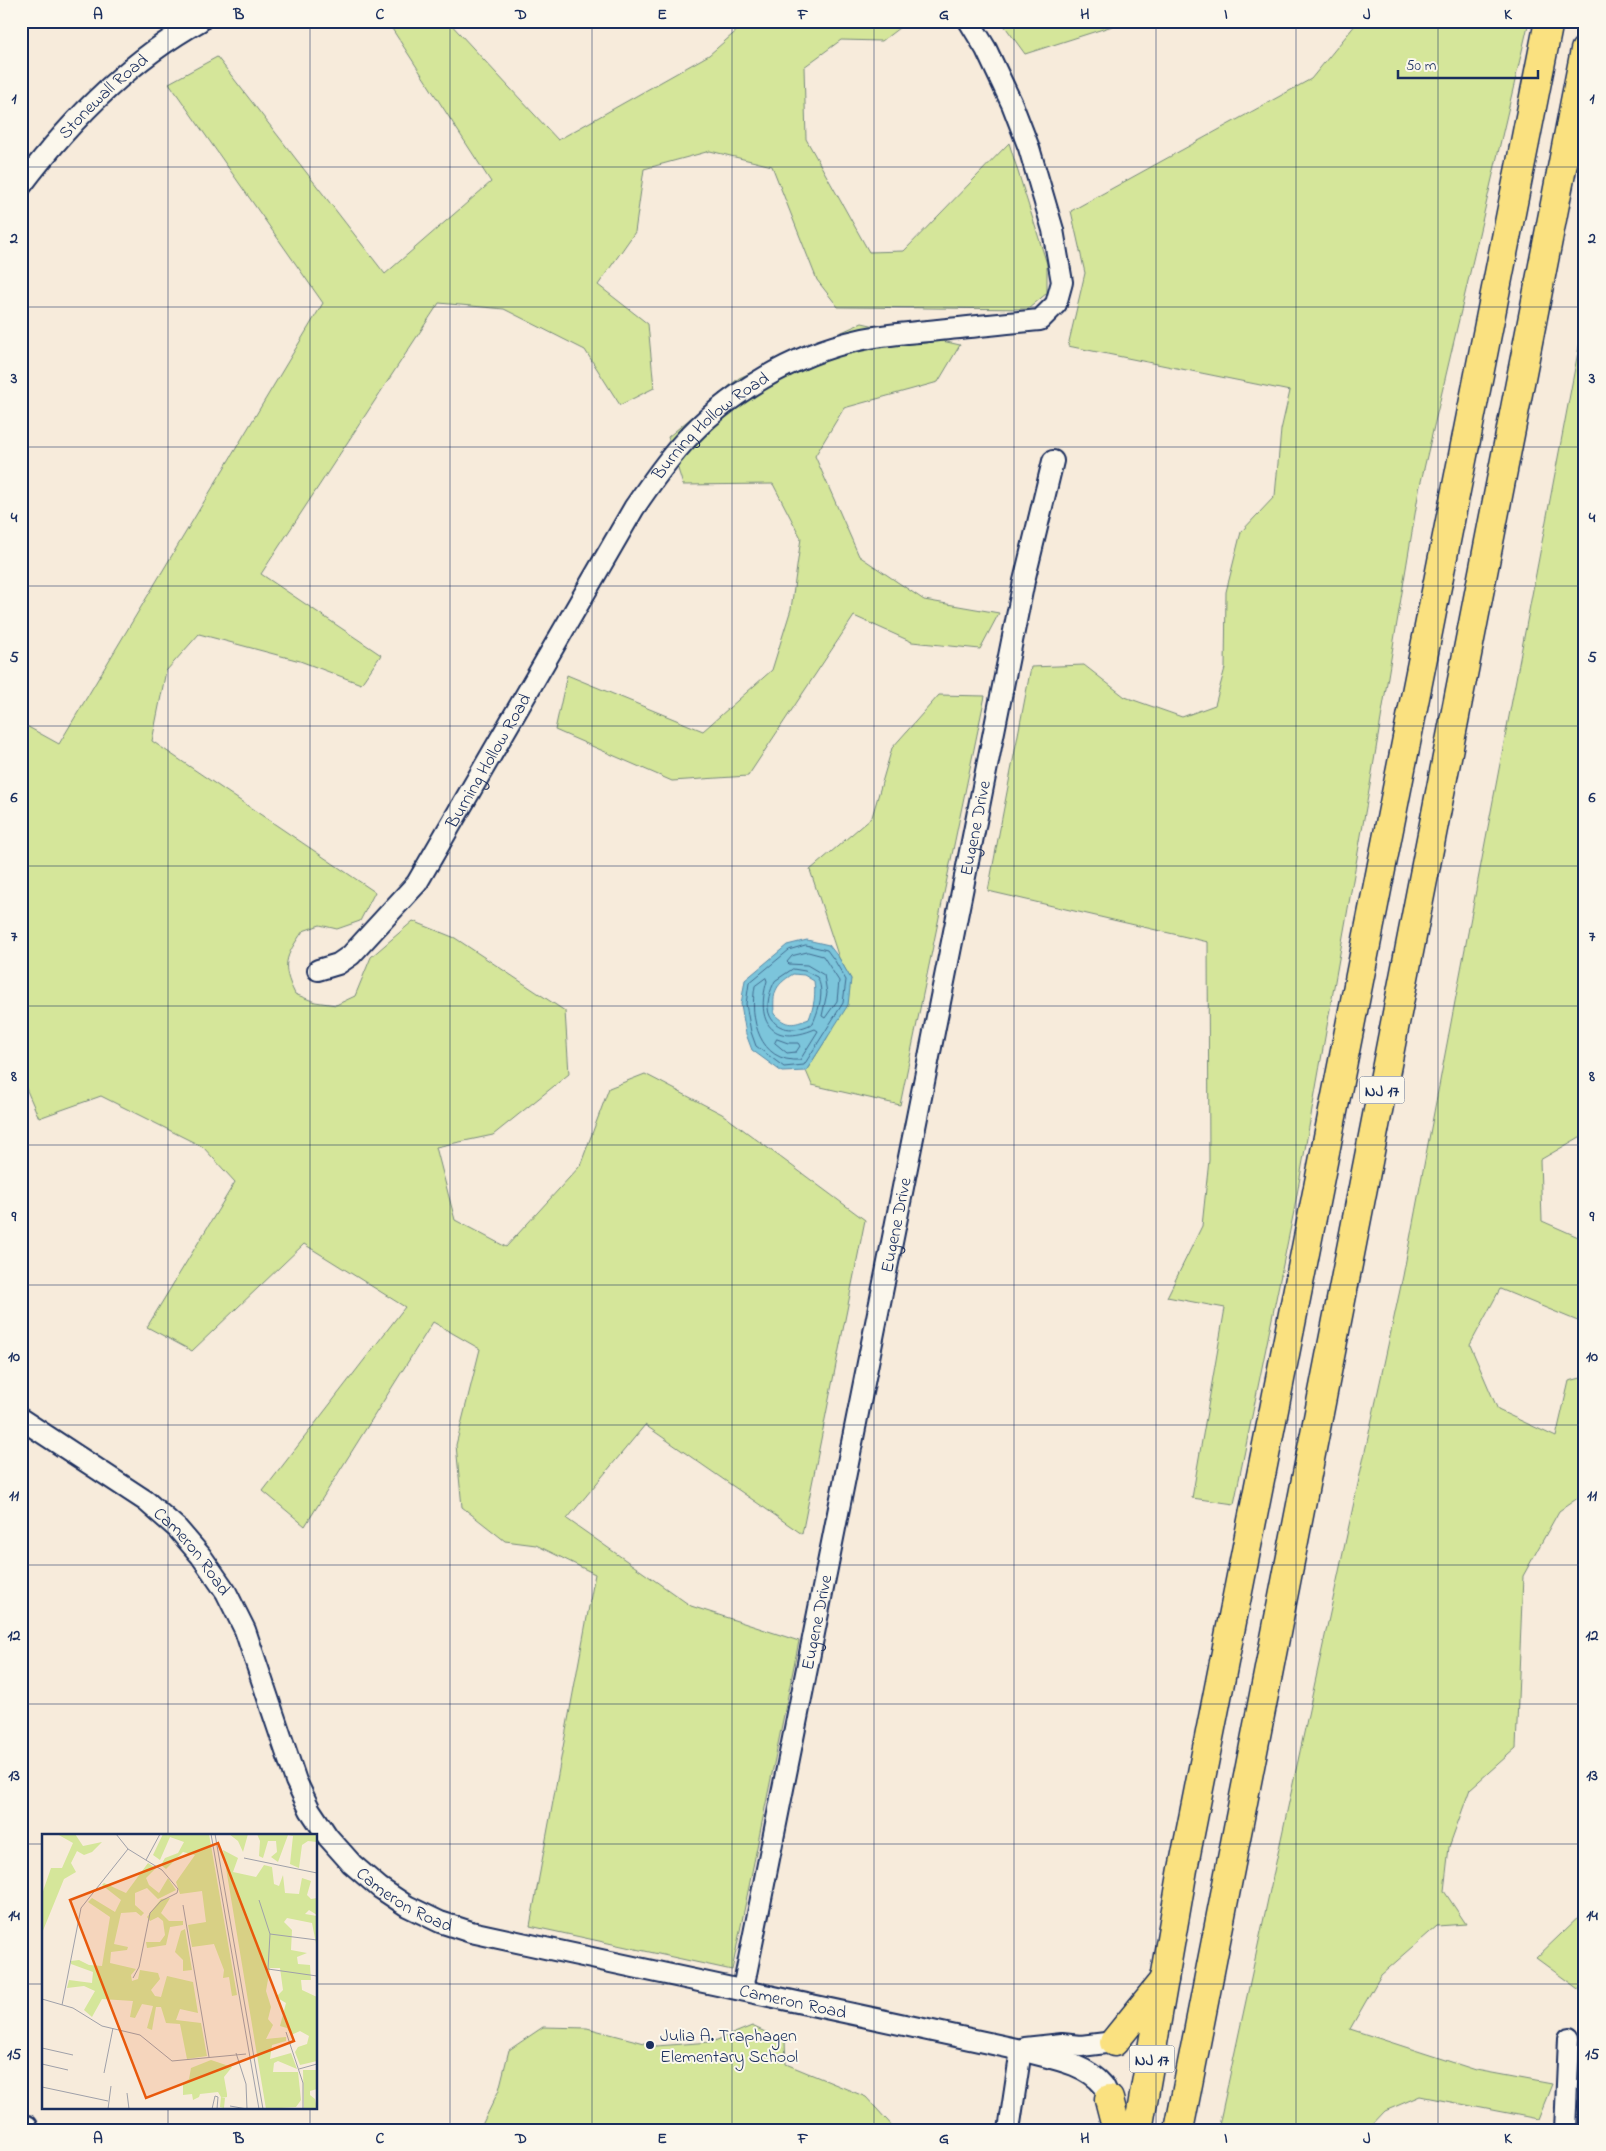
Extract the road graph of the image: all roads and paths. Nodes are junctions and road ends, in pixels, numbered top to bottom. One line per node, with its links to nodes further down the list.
1 (200, 21): 5 (street, Stonewall Road)
2 (969, 21): 7 (street, Burning Hollow Road)
3 (1549, 21): 9 (highway, NJ 17)
4 (1585, 50): 18 (highway, NJ 17)
5 (21, 186)
6 (1053, 461): 10 (street, Eugene Drive)
7 (318, 970)
8 (21, 1419): 10 (street, Cameron Road)
9 (1165, 1979): 12 (highway); 17 (highway, NJ 17)
10 (743, 1989): 13 (street, Cameron Road)
11 (1569, 2038): 19 (street)
12 (1114, 2042): 13 (street, Cameron Road)
13 (1021, 2050): 14 (street, Cameron Road); 15 (street)
14 (1109, 2099): 16 (highway)
15 (1009, 2130)
16 (1117, 2130)
17 (1138, 2130)
18 (1179, 2130)
19 (1565, 2130)

